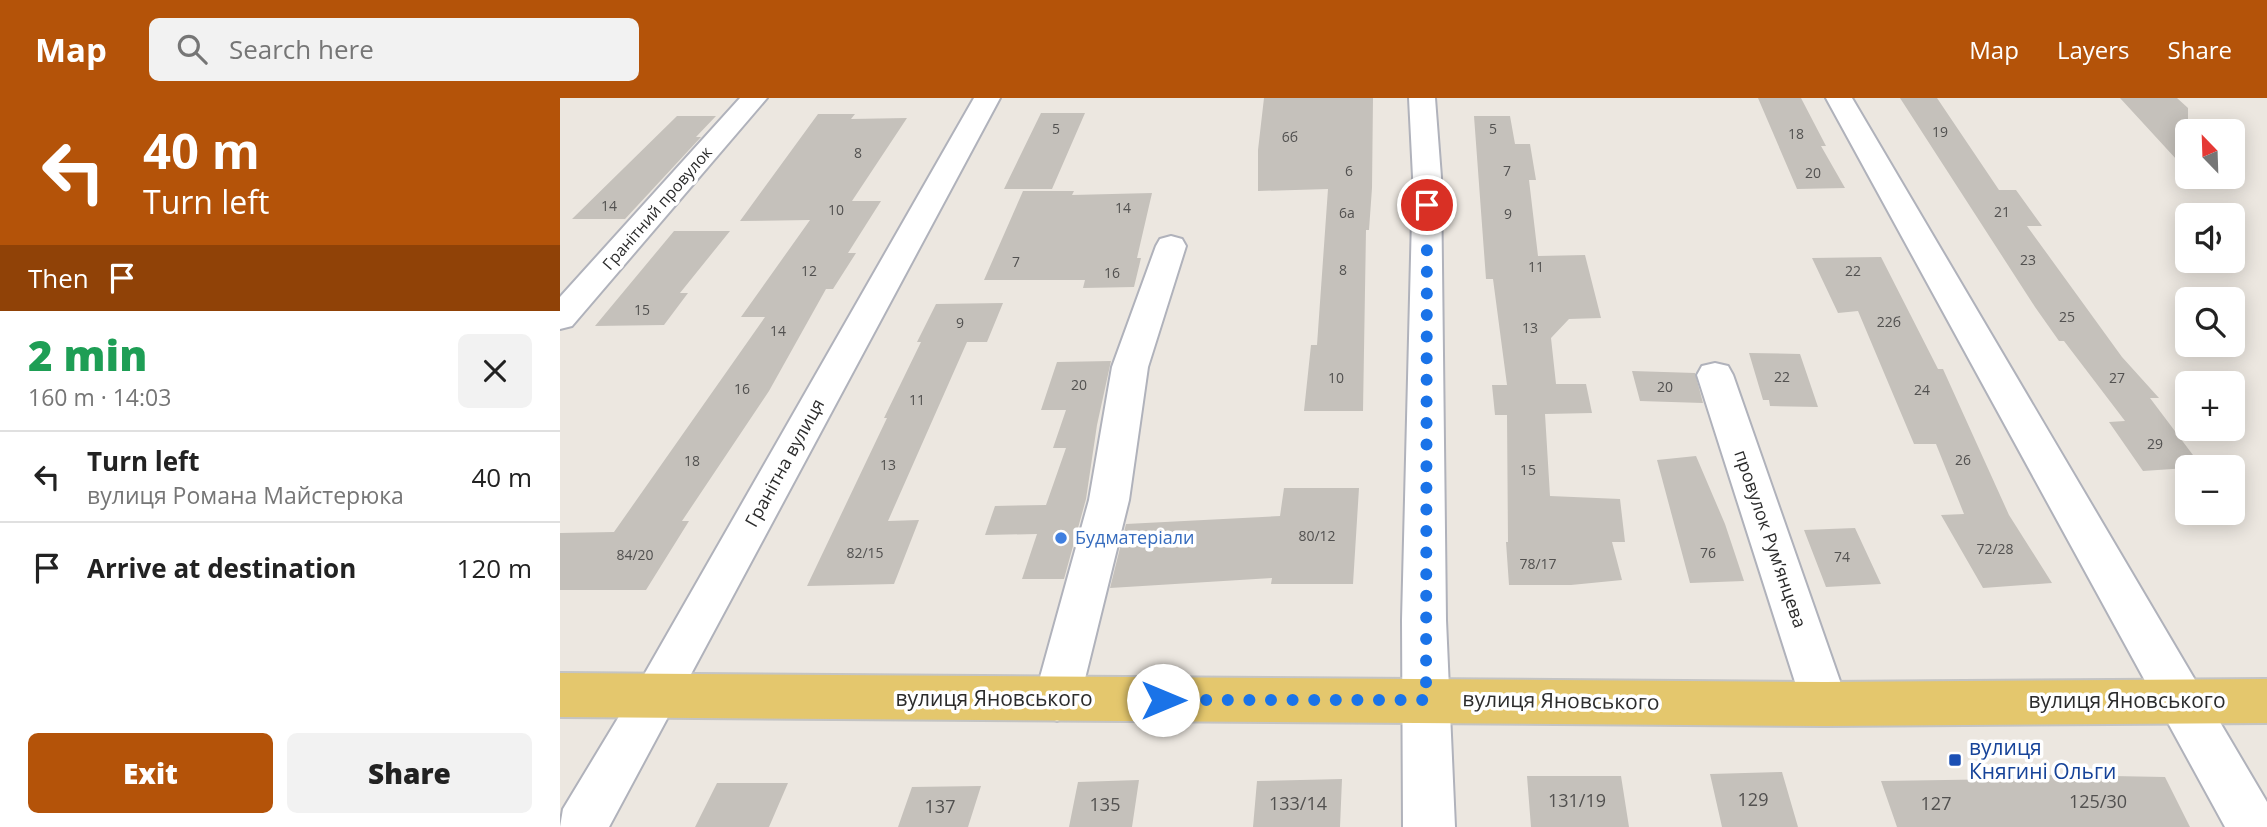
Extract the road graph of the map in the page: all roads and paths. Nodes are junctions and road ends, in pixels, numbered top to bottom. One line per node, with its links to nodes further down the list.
1 (754, 98): 6 (street, Гранітний провулок)
2 (987, 98): 9 (street, Гранітна вулиця)
3 (1422, 98): 11 (street)
4 (1839, 98): 12 (street)
5 (1171, 246): 10 (street)
6 (560, 318)
7 (1715, 375): 14 (street, провулок Румʼянцева)
8 (560, 695): 9 (main road, вулиця Яновського)
9 (657, 695): 10 (main road, вулиця Яновського); 15 (street, Гранітна вулиця)
10 (1057, 699): 11 (main road, вулиця Яновського)
11 (1426, 700): 14 (main road, вулиця Яновського); 16 (street)
12 (2183, 700): 13 (main road, вулиця Яновського); 14 (main road, вулиця Яновського); 17 (street)
13 (2267, 701)
14 (1825, 704)
15 (581, 827)
16 (1429, 827)
17 (2253, 827)

